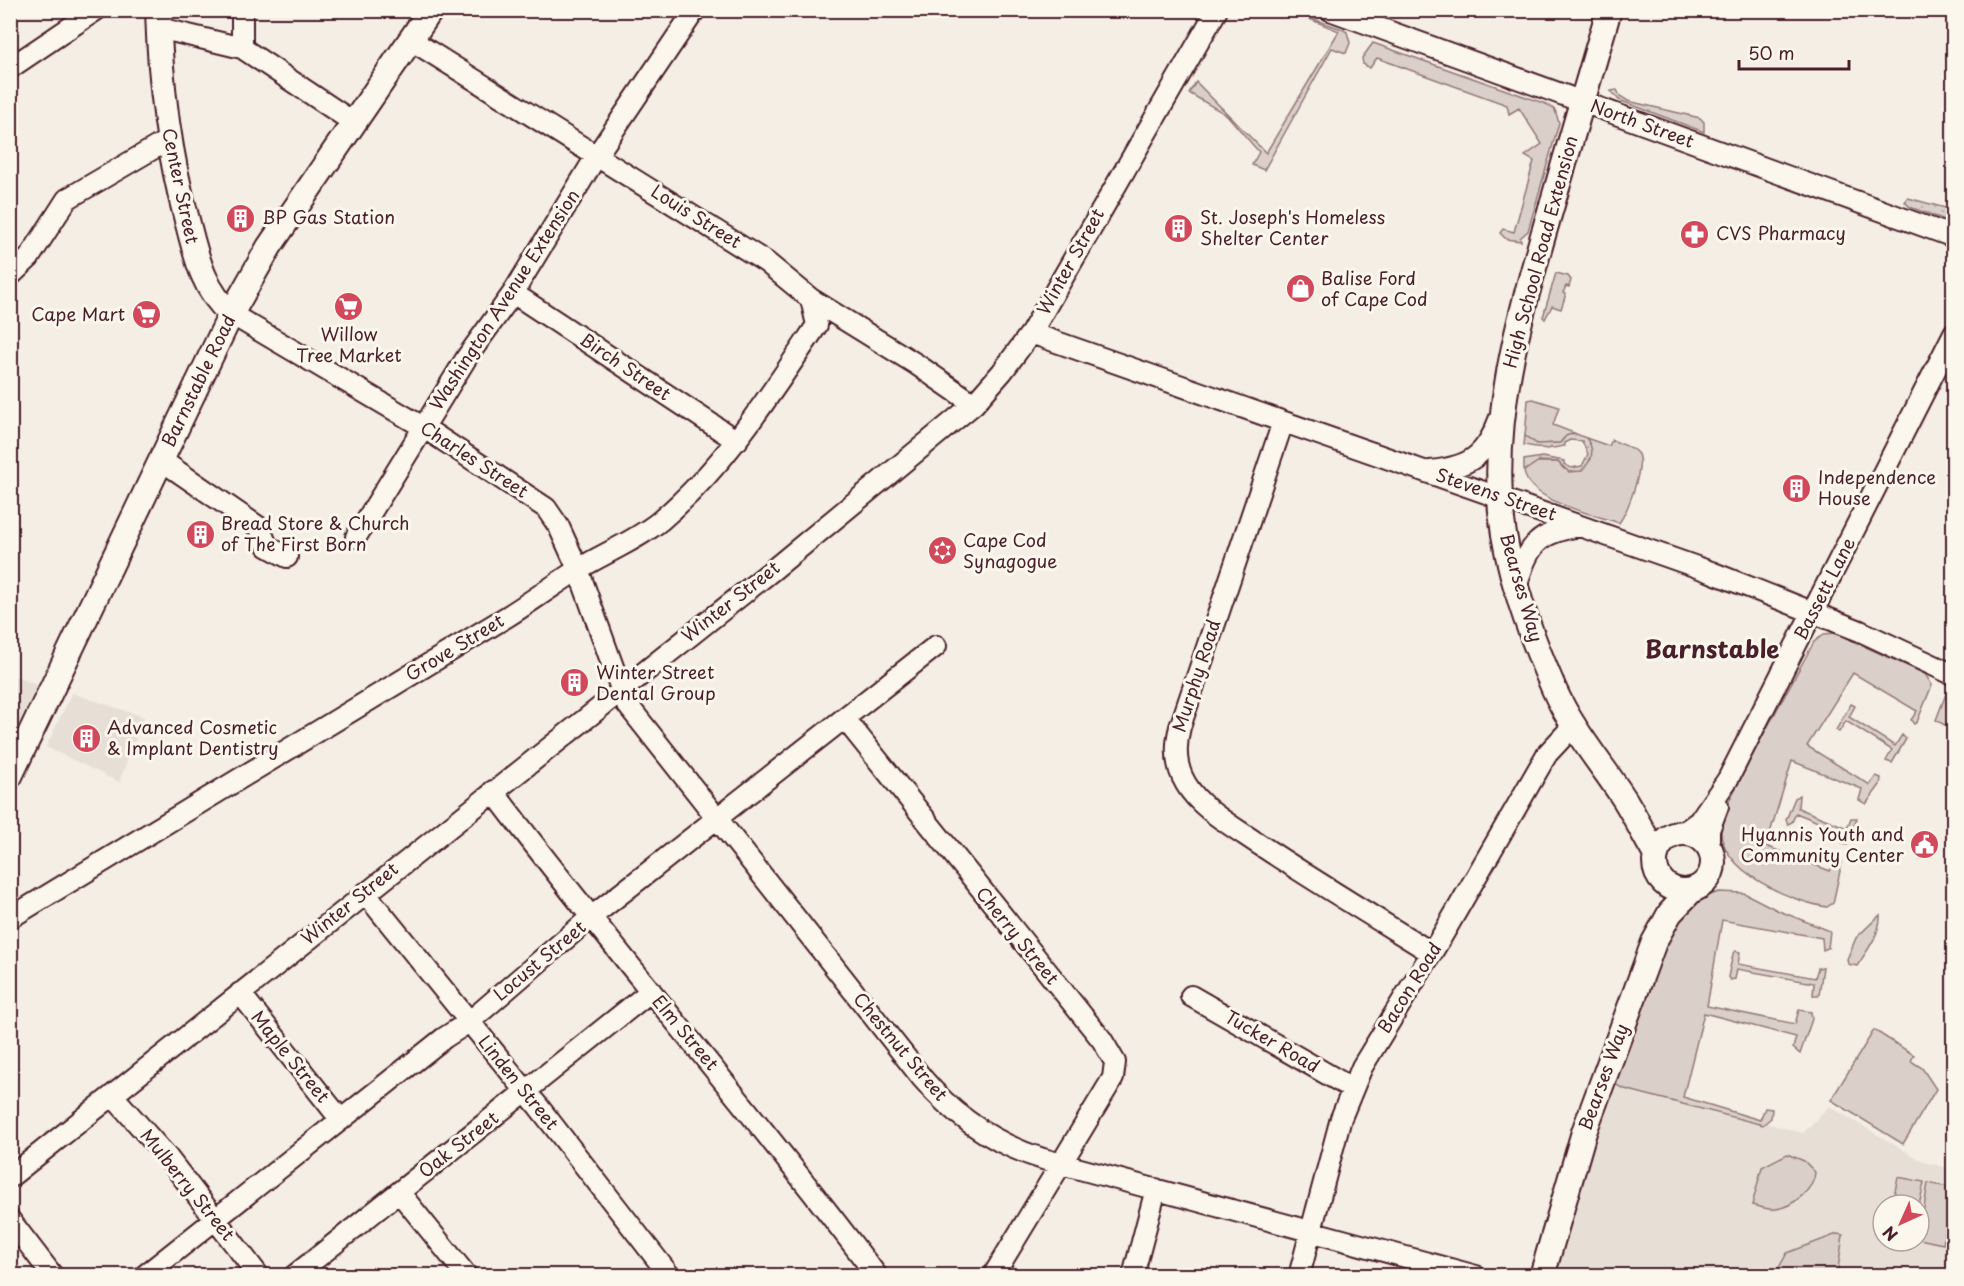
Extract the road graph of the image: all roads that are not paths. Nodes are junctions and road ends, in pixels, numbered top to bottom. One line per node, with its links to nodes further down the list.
1 (96, 10): 11 (street)
2 (242, 10): 10 (street)
3 (431, 10): 9 (main road, Barnstable Road)
4 (695, 10): 15 (street, Washington Avenue Extension)
5 (1217, 10): 21 (street, Winter Street)
6 (1330, 10): 12 (street, North Street)
7 (1609, 10): 12 (main road, High School Road Extension)
8 (159, 19): 10 (street); 14 (main road, Center Street)
9 (411, 40): 13 (main road, Barnstable Road); 15 (street, Louis Street)
10 (242, 48): 13 (street)
11 (10, 68)
12 (1583, 102): 16 (street, North Street); 24 (main road, High School Road Extension)
13 (353, 122): 20 (main road, Barnstable Road)
14 (168, 140): 17 (street); 20 (main road, Center Street)
15 (597, 155): 18 (street, Washington Avenue Extension); 19 (street, Louis Street)
16 (1953, 237)
17 (10, 276)
18 (513, 293): 26 (street, Washington Avenue Extension); 27 (street, Birch Street)
19 (811, 299): 23 (street, Louis Street); 27 (street, Grove Street)
20 (231, 314): 26 (street, Charles Street); 28 (main road, Barnstable Road)
21 (1031, 333): 23 (street, Winter Street); 25 (street, Stevens Street)
22 (1953, 333): 36 (street, Bassett Lane)
23 (974, 404): 39 (street, Winter Street)
24 (1502, 412): 29 (street); 30 (main road, High School Road Extension)
25 (1283, 422): 29 (street, Stevens Street); 55 (street, Murphy Road)
26 (423, 427): 32 (street, Washington Avenue Extension); 34 (street, Charles Street)
27 (737, 441): 34 (street, Grove Street)
28 (161, 460): 33 (street); 42 (main road, Barnstable Road)
29 (1426, 471): 30 (street, Stevens Street)
30 (1500, 497): 31 (street, Stevens Street); 35 (main road, Bearses Way)
31 (1583, 526): 35 (street); 36 (street, Stevens Street)
32 (356, 537)
33 (287, 557)
34 (578, 569): 39 (street, Charles Street); 52 (street, Grove Street)
35 (1516, 586): 41 (main road, Bearses Way)
36 (1813, 612): 38 (street, Stevens Street); 43 (street, Bassett Lane)
37 (936, 646): 40 (street, Locust Street)
38 (1953, 675)
39 (620, 690): 44 (street, Winter Street); 46 (street, Chestnut Street)
40 (845, 719): 46 (street, Locust Street); 64 (street, Cherry Street)
41 (1574, 725): 45 (main road, Bearses Way); 55 (street, Bacon Road)
42 (10, 776)
43 (1728, 779): 47 (street, Bassett Lane); 48 (street)
44 (493, 791): 51 (street, Winter Street); 53 (street, Elm Street)
45 (1624, 799): 47 (main road, Bearses Way); 49 (main road, Bearses Way)
46 (716, 819): 53 (street, Locust Street); 64 (street, Chestnut Street)
47 (1676, 834): 48 (main road); 49 (main road)
48 (1709, 847): 50 (main road)
49 (1658, 867): 50 (main road); 54 (main road)
50 (1692, 890): 54 (main road, Bearses Way)
51 (365, 892): 57 (street, Winter Street); 59 (street, Linden Street)
52 (10, 918)
53 (590, 918): 56 (street, Elm Street); 59 (street, Locust Street)
54 (1654, 942): 82 (main road, Bearses Way)
55 (1432, 953): 60 (street, Bacon Road)
56 (651, 991): 61 (street, Oak Street); 77 (street, Elm Street)
57 (240, 993): 62 (street, Winter Street); 63 (street, Maple Street)
58 (1191, 996): 60 (street, Tucker Road)
59 (469, 1022): 61 (street, Linden Street); 63 (street, Locust Street)
60 (1353, 1089): 70 (street, Bacon Road)
61 (526, 1092): 67 (street, Oak Street); 76 (street, Linden Street)
62 (112, 1096): 65 (street, Winter Street); 68 (street, Mulberry Street)
63 (340, 1120): 68 (street, Locust Street)
64 (1061, 1164): 66 (street, Chestnut Street); 78 (street)
65 (10, 1177)
66 (1156, 1190): 70 (street, Chestnut Street); 79 (street)
67 (399, 1192): 74 (street, Oak Street); 75 (street)
68 (216, 1218): 72 (street, Locust Street); 73 (street, Mulberry Street)
69 (10, 1220): 71 (street)
70 (1311, 1231): 80 (street, Bacon Road); 81 (street, Chestnut Street)
71 (53, 1275)
72 (144, 1275)
73 (259, 1275)
74 (294, 1275)
75 (466, 1275)
76 (670, 1275)
77 (877, 1275)
78 (993, 1275)
79 (1133, 1275)
80 (1299, 1275)
81 (1476, 1275)
82 (1542, 1275)

